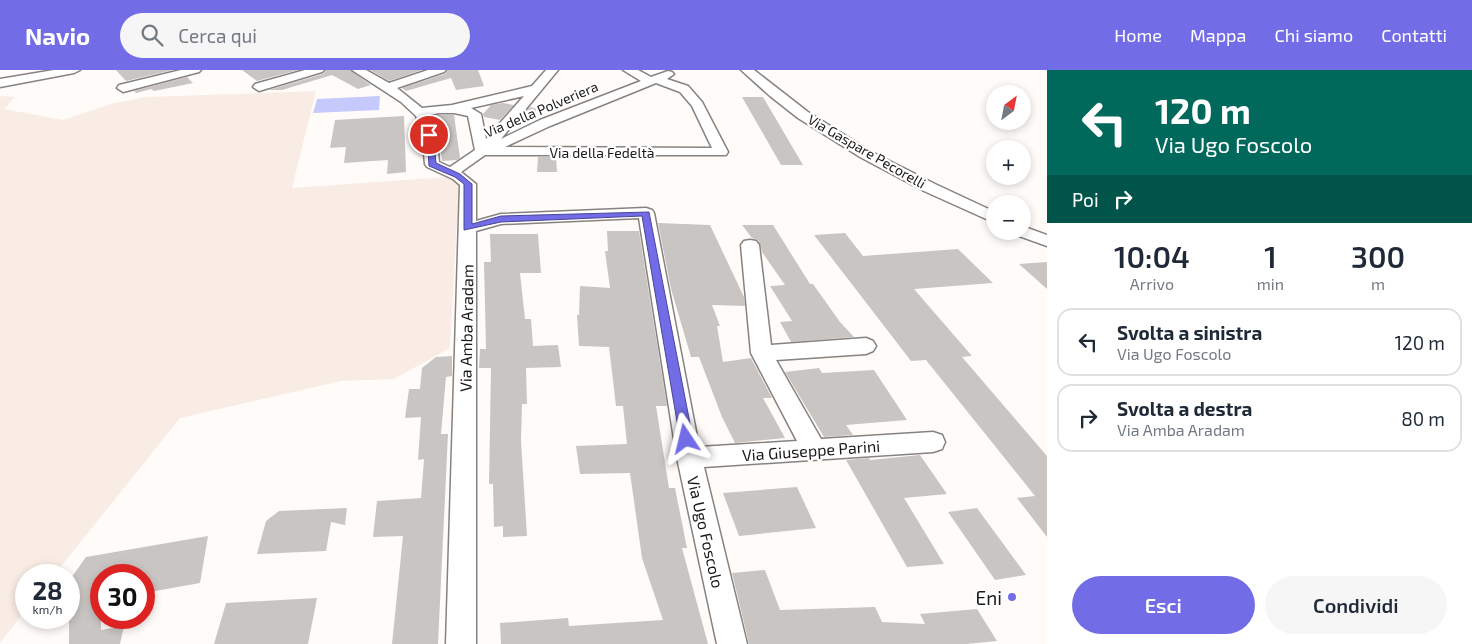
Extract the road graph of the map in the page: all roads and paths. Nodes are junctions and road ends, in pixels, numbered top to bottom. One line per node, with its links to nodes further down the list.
1 (74, 70): 12 (street)
2 (195, 70): 15 (street)
3 (318, 70): 13 (street)
4 (358, 70): 14 (street, Via Amba Aradam)
5 (440, 70): 14 (street)
6 (552, 70): 16 (street)
7 (629, 70): 11 (street)
8 (677, 70): 11 (street, Via della Polveriera)
9 (747, 70): 22 (street, Via Gaspare Pecorelli)
10 (758, 70): 21 (street, Via Gaspare Pecorelli)
11 (653, 80): 19 (street, Via della Polveriera); 19 (street, Via della Fedeltà)
12 (0, 83)
13 (259, 87)
14 (387, 87): 18 (street, Via Amba Aradam)
15 (123, 88)
16 (536, 89): 17 (street); 19 (street)
17 (456, 108): 18 (street); 19 (street)
18 (419, 112): 20 (street, Via Amba Aradam)
19 (482, 151): 20 (street, Via della Polveriera)
20 (450, 173): 24 (street, Via Amba Aradam)
21 (986, 203)
22 (986, 214)
23 (1031, 222): 25 (street)
24 (467, 228): 33 (street, Via Ugo Foscolo); 34 (street, Via Amba Aradam)
25 (1047, 229)
26 (1031, 235): 27 (street)
27 (1047, 241)
28 (750, 245): 30 (street)
29 (866, 346): 30 (street)
30 (762, 354): 32 (street)
31 (933, 442): 32 (street, Via Giuseppe Parini)
32 (814, 450): 33 (street, Via Giuseppe Parini)
33 (689, 458): 35 (street, Via Ugo Foscolo)
34 (461, 644)
35 (732, 644)

